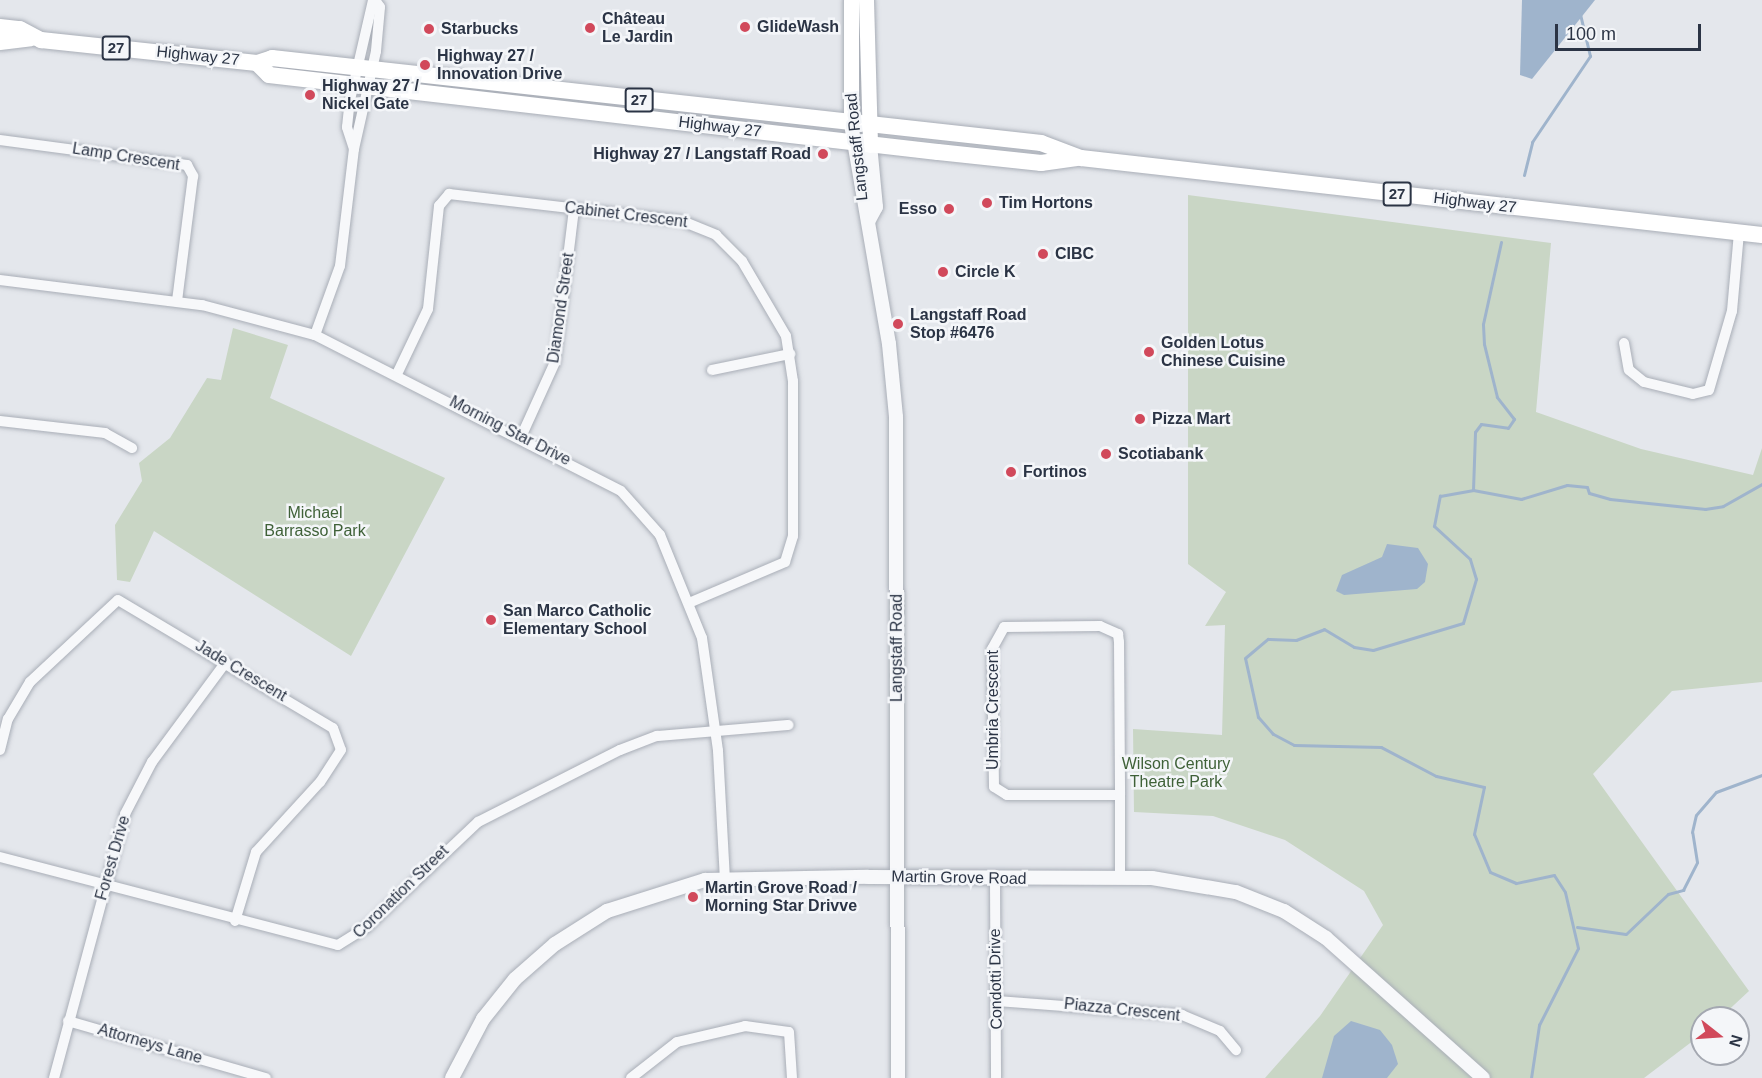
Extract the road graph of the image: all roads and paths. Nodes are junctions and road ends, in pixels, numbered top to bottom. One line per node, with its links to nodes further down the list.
1 (374, 0): 8 (street)
2 (850, 0): 10 (main road, Langstaff Road)
3 (866, 0): 11 (main road, Langstaff Road)
4 (0, 27): 5 (main road, Highway 27 / 27)
5 (31, 38): 6 (main road, Highway 27 / 27); 7 (main road, Highway 27 / 27)
6 (0, 42)
7 (257, 63): 8 (main road, Highway 27 / 27); 9 (main road, Highway 27 / 27)
8 (365, 68): 9 (street); 10 (main road, Highway 27 / 27)
9 (361, 86): 13 (main road, Highway 27 / 27); 20 (street)
10 (852, 124): 11 (main road, Highway 27 / 27); 13 (street, Langstaff Road)
11 (869, 125): 13 (main road, Langstaff Road); 14 (main road, Highway 27 / 27)
12 (0, 140): 19 (street, Lamp Crescent)
13 (862, 144): 14 (main road, Highway 27 / 27); 38 (street, Langstaff Road)
14 (1081, 158): 16 (main road, Highway 27 / 27)
15 (574, 209): 22 (street, Cabinet Crescent); 24 (street, Cabinet Crescent); 26 (street, Diamond Street)
16 (1739, 233): 17 (main road, Highway 27 / 27); 21 (street)
17 (1762, 235)
18 (0, 280): 19 (street, Morning Star Drive)
19 (177, 302): 20 (street, Morning Star Drive)
20 (315, 335): 24 (street, Morning Star Drive)
21 (1624, 343)
22 (790, 354): 23 (street); 28 (street, Cabinet Crescent)
23 (712, 370)
24 (396, 375): 26 (street, Morning Star Drive)
25 (0, 421): 27 (street)
26 (521, 437): 28 (street, Morning Star Drive)
27 (132, 448)
28 (689, 603): 32 (street, Morning Star Drive)
29 (226, 662): 30 (street, Jade Crescent); 40 (street, Forest Drive); 41 (street, Jade Crescent)
30 (4, 718): 33 (street, Jade Crescent)
31 (789, 725): 32 (street, Coronation Street)
32 (715, 731): 37 (street, Morning Star Drive); 41 (street, Coronation Street)
33 (0, 750)
34 (1120, 795): 34 (street, Umbria Crescent); 36 (street)
35 (0, 857): 40 (street, Coronation Street)
36 (1120, 878): 39 (street, Martin Grove Road); 52 (street, Martin Grove Road)
37 (724, 879): 38 (street, Martin Grove Road); 47 (street, Martin Grove Road)
38 (898, 879): 39 (street, Martin Grove Road); 50 (street, Langstaff Road)
39 (995, 881): 42 (street, Condotti Drive)
40 (105, 885): 41 (street, Coronation Street); 43 (street, Forest Drive)
41 (235, 921)
42 (997, 1001): 44 (street, Piazza Crescent); 51 (street, Condotti Drive)
43 (68, 1021): 45 (street, Forest Drive); 46 (street, Attorneys Lane)
44 (1236, 1050)
45 (54, 1078)
46 (266, 1078)
47 (452, 1078)
48 (631, 1078): 49 (street)
49 (792, 1078)
50 (898, 1078)
51 (996, 1078)
52 (1483, 1078)

